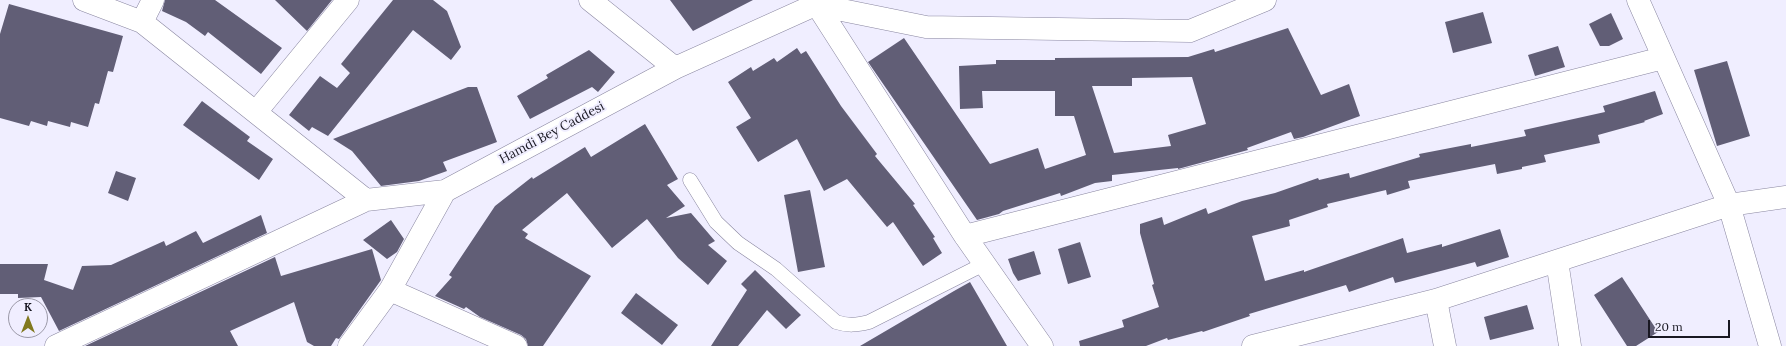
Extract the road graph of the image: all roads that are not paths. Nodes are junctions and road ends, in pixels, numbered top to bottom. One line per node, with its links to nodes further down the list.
1 (84, 0): 8 (street)
2 (153, 0): 8 (street)
3 (348, 0): 11 (street)
4 (590, 0): 10 (street)
5 (1265, 0): 7 (street)
6 (1638, 0): 9 (street)
7 (822, 2): 10 (street, Hamdi Bey Caddesi); 17 (street)
8 (142, 22): 11 (street)
9 (1663, 58): 16 (street); 17 (street)
10 (675, 68): 13 (street, Hamdi Bey Caddesi)
11 (256, 112): 15 (street)
12 (690, 180): 19 (lane)
13 (445, 191): 15 (street); 20 (street)
14 (1786, 197): 16 (street)
15 (366, 200): 22 (street)
16 (1729, 205): 18 (street); 29 (street)
17 (965, 236): 19 (street)
18 (1557, 261): 21 (street); 28 (street)
19 (984, 264): 25 (street)
20 (390, 290): 23 (street); 24 (street)
21 (1436, 300): 26 (street); 27 (street)
22 (56, 346)
23 (349, 346)
24 (516, 346)
25 (1042, 346)
26 (1253, 346)
27 (1445, 346)
28 (1570, 346)
29 (1770, 346)

